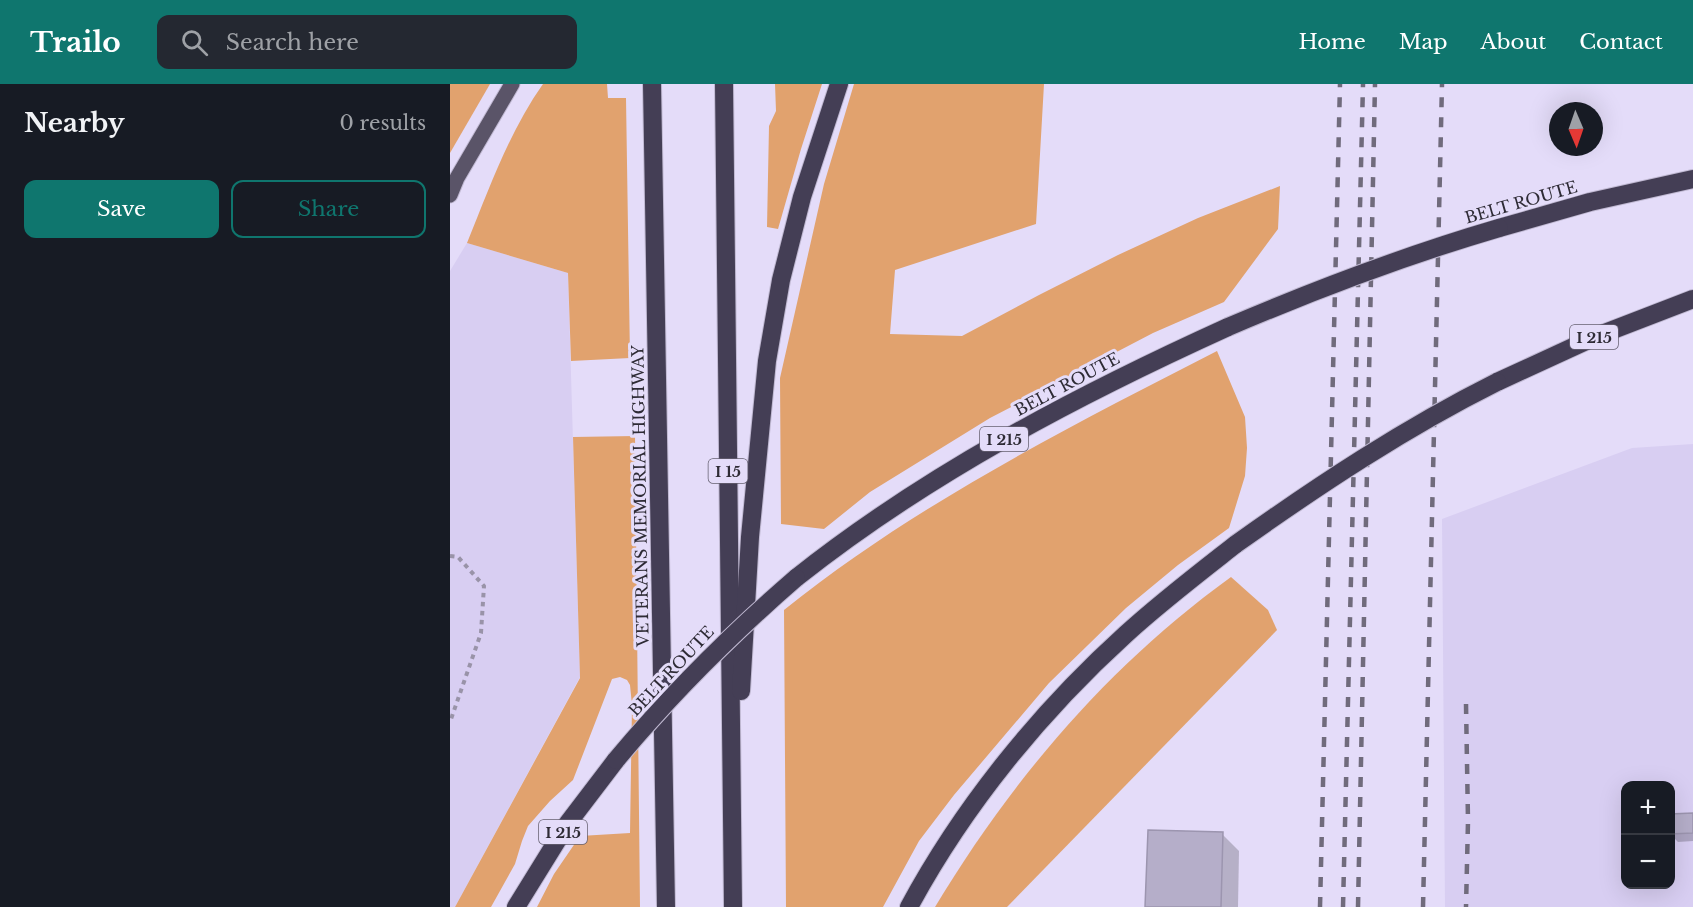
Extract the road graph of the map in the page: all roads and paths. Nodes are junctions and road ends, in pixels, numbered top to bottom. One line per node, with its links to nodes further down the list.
1 (512, 84): 6 (main road)
2 (652, 84): 12 (highway, VETERANS MEMORIAL HIGHWAY)
3 (724, 84): 10 (highway, I 15)
4 (839, 84): 10 (highway)
5 (1693, 178): 11 (highway, BELT ROUTE / I 215, bridge)
6 (450, 195)
7 (1693, 299): 14 (highway, I 215, bridge)
8 (450, 556): 9 (path)
9 (450, 722)
10 (732, 858): 13 (highway, I 15)
11 (516, 907)
12 (666, 907)
13 (733, 907)
14 (909, 907)

